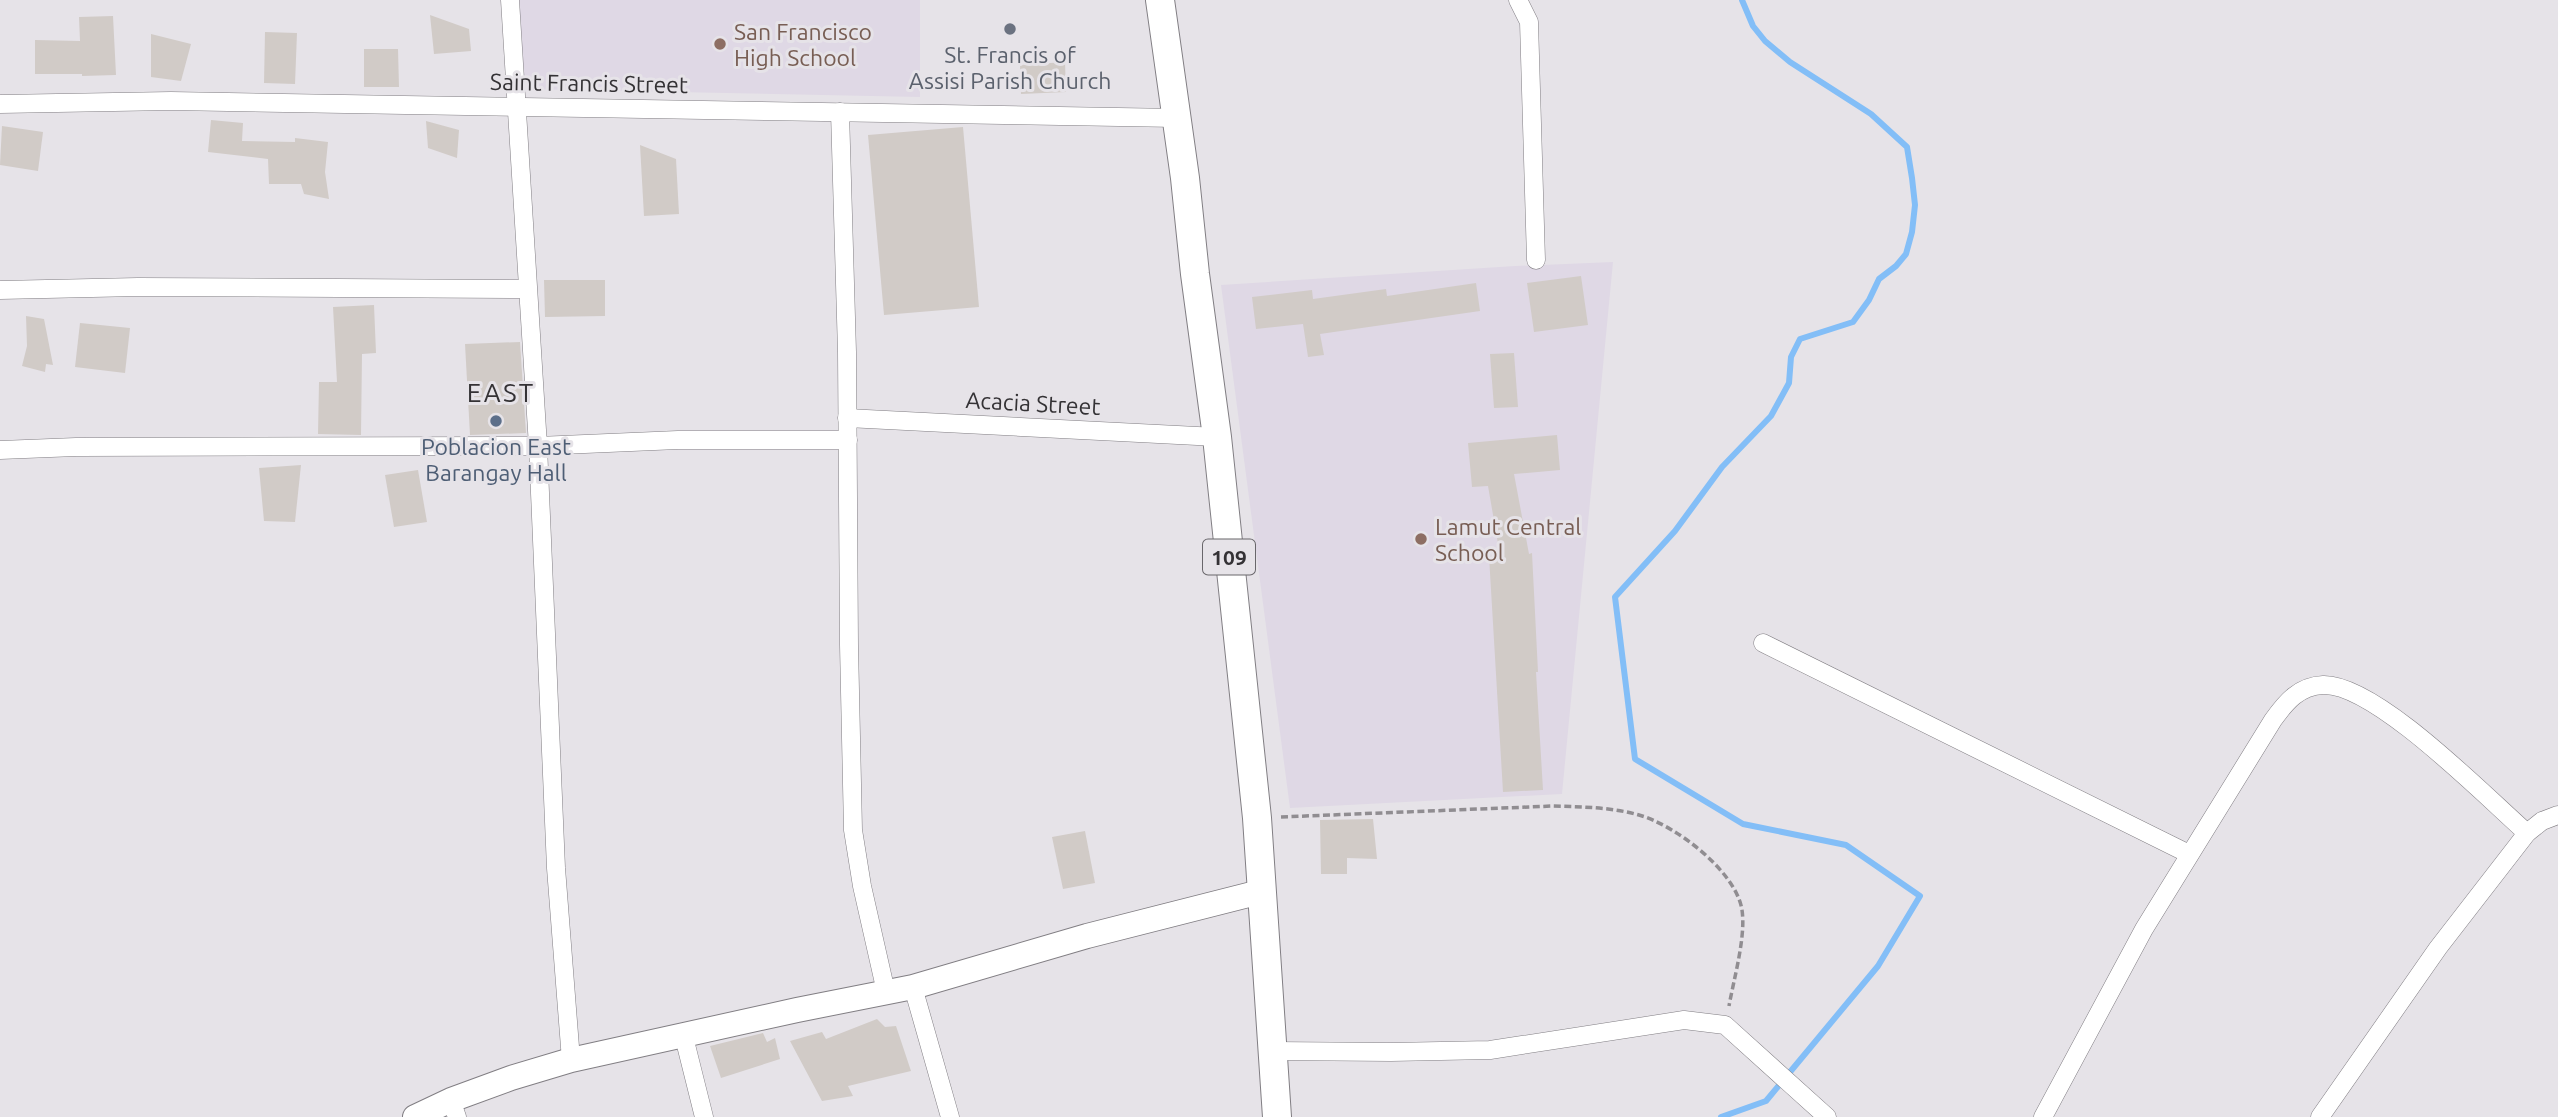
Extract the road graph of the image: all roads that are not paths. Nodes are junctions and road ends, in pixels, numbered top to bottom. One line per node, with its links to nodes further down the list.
1 (510, 0): 5 (street)
2 (1160, 0): 7 (main road, 109)
3 (1518, 0): 8 (street)
4 (0, 104): 5 (street, Saint Francis Street)
5 (518, 107): 6 (street, Saint Francis Street); 9 (street)
6 (840, 112): 7 (street, Saint Francis Street); 11 (street)
7 (1177, 118): 12 (main road, 109)
8 (1536, 260)
9 (527, 289): 10 (street); 14 (street)
10 (0, 290)
11 (847, 418): 12 (street, Acacia Street); 13 (street)
12 (1217, 437): 20 (main road, 109)
13 (848, 440): 14 (street); 22 (street)
14 (538, 446): 15 (street); 25 (street)
15 (0, 450)
16 (1763, 643): 19 (street)
17 (2558, 815): 18 (street)
18 (2527, 833): 19 (street); 33 (street)
19 (2189, 854): 32 (street)
20 (1260, 892): 21 (street); 24 (main road, 109)
21 (913, 988): 22 (street); 29 (street)
22 (886, 992): 23 (street)
23 (684, 1037): 25 (street); 28 (street)
24 (1273, 1051): 30 (main road, 109); 31 (street)
25 (571, 1060): 26 (street)
26 (454, 1108): 27 (street)
27 (415, 1117)
28 (704, 1117)
29 (950, 1117)
30 (1277, 1117)
31 (1828, 1117)
32 (2043, 1117)
33 (2320, 1117)

